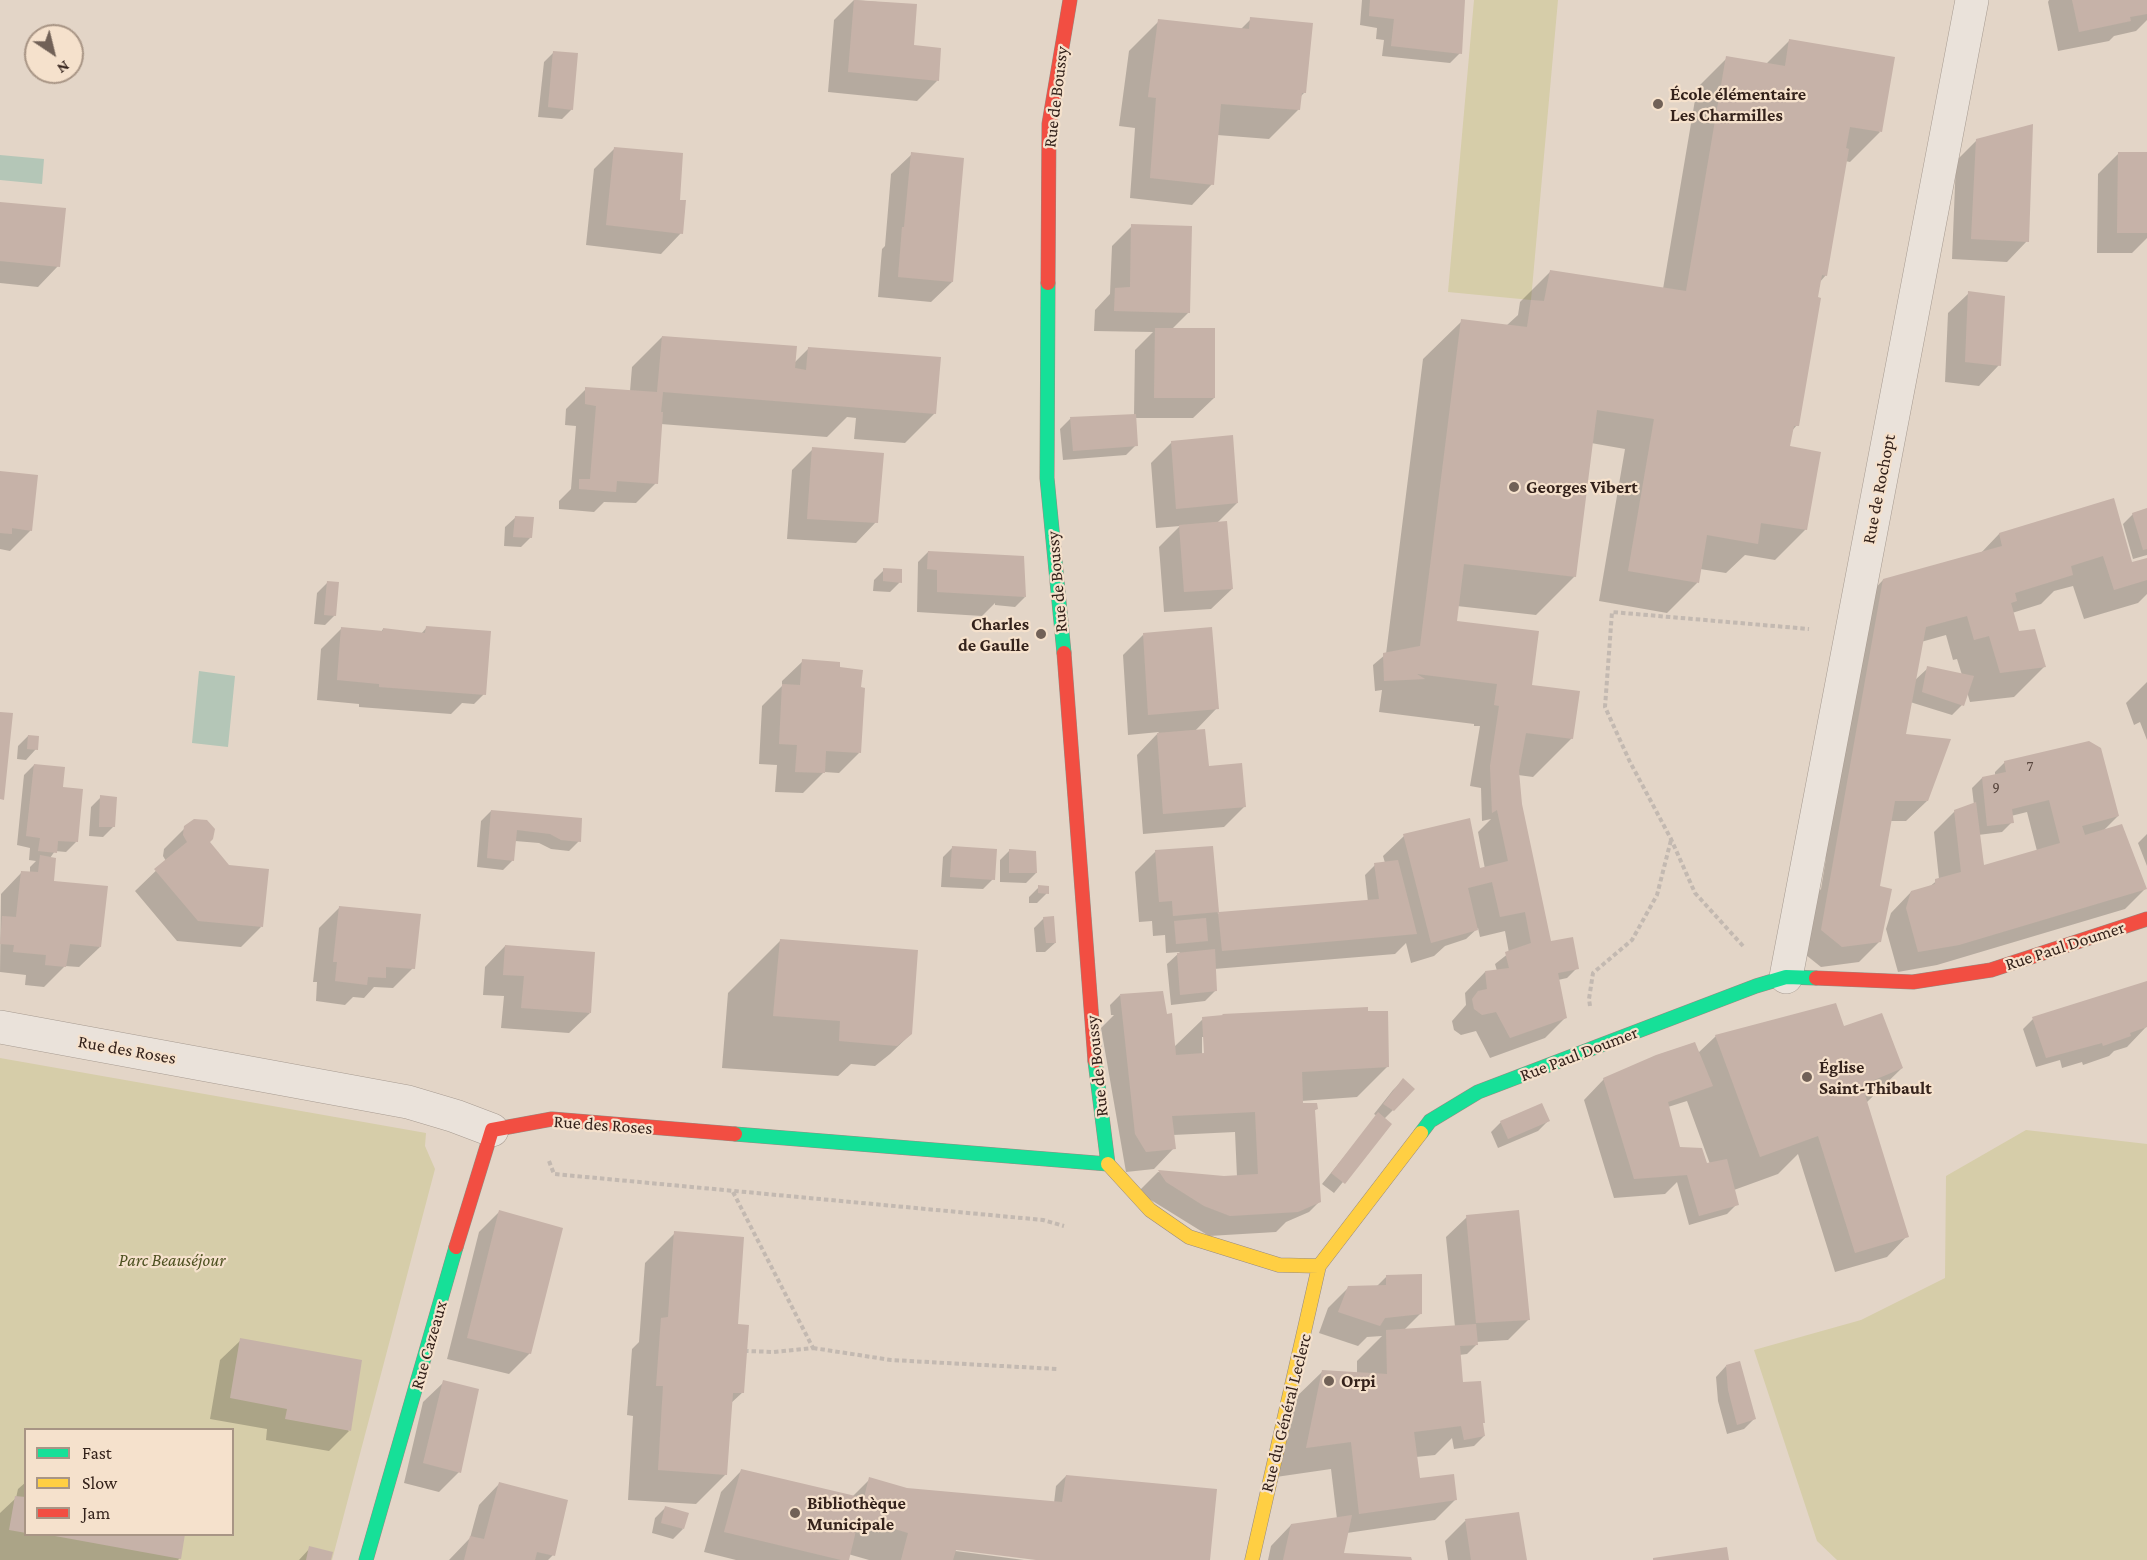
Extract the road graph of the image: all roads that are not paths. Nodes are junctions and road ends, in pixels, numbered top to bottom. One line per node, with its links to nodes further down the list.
1 (1070, 0): 7 (street, Rue de Boussy)
2 (1972, 0): 4 (street, Rue de Rochopt)
3 (2147, 919): 4 (street, Rue Paul Doumer)
4 (1771, 982): 8 (street, Rue Paul Doumer)
5 (0, 1027): 6 (street, Rue des Roses)
6 (492, 1130): 7 (street, Rue des Roses); 9 (street, Rue Cazeaux)
7 (1108, 1164): 8 (street)
8 (1319, 1266): 10 (street, Rue du Général Leclerc)
9 (366, 1560)
10 (1252, 1560)

